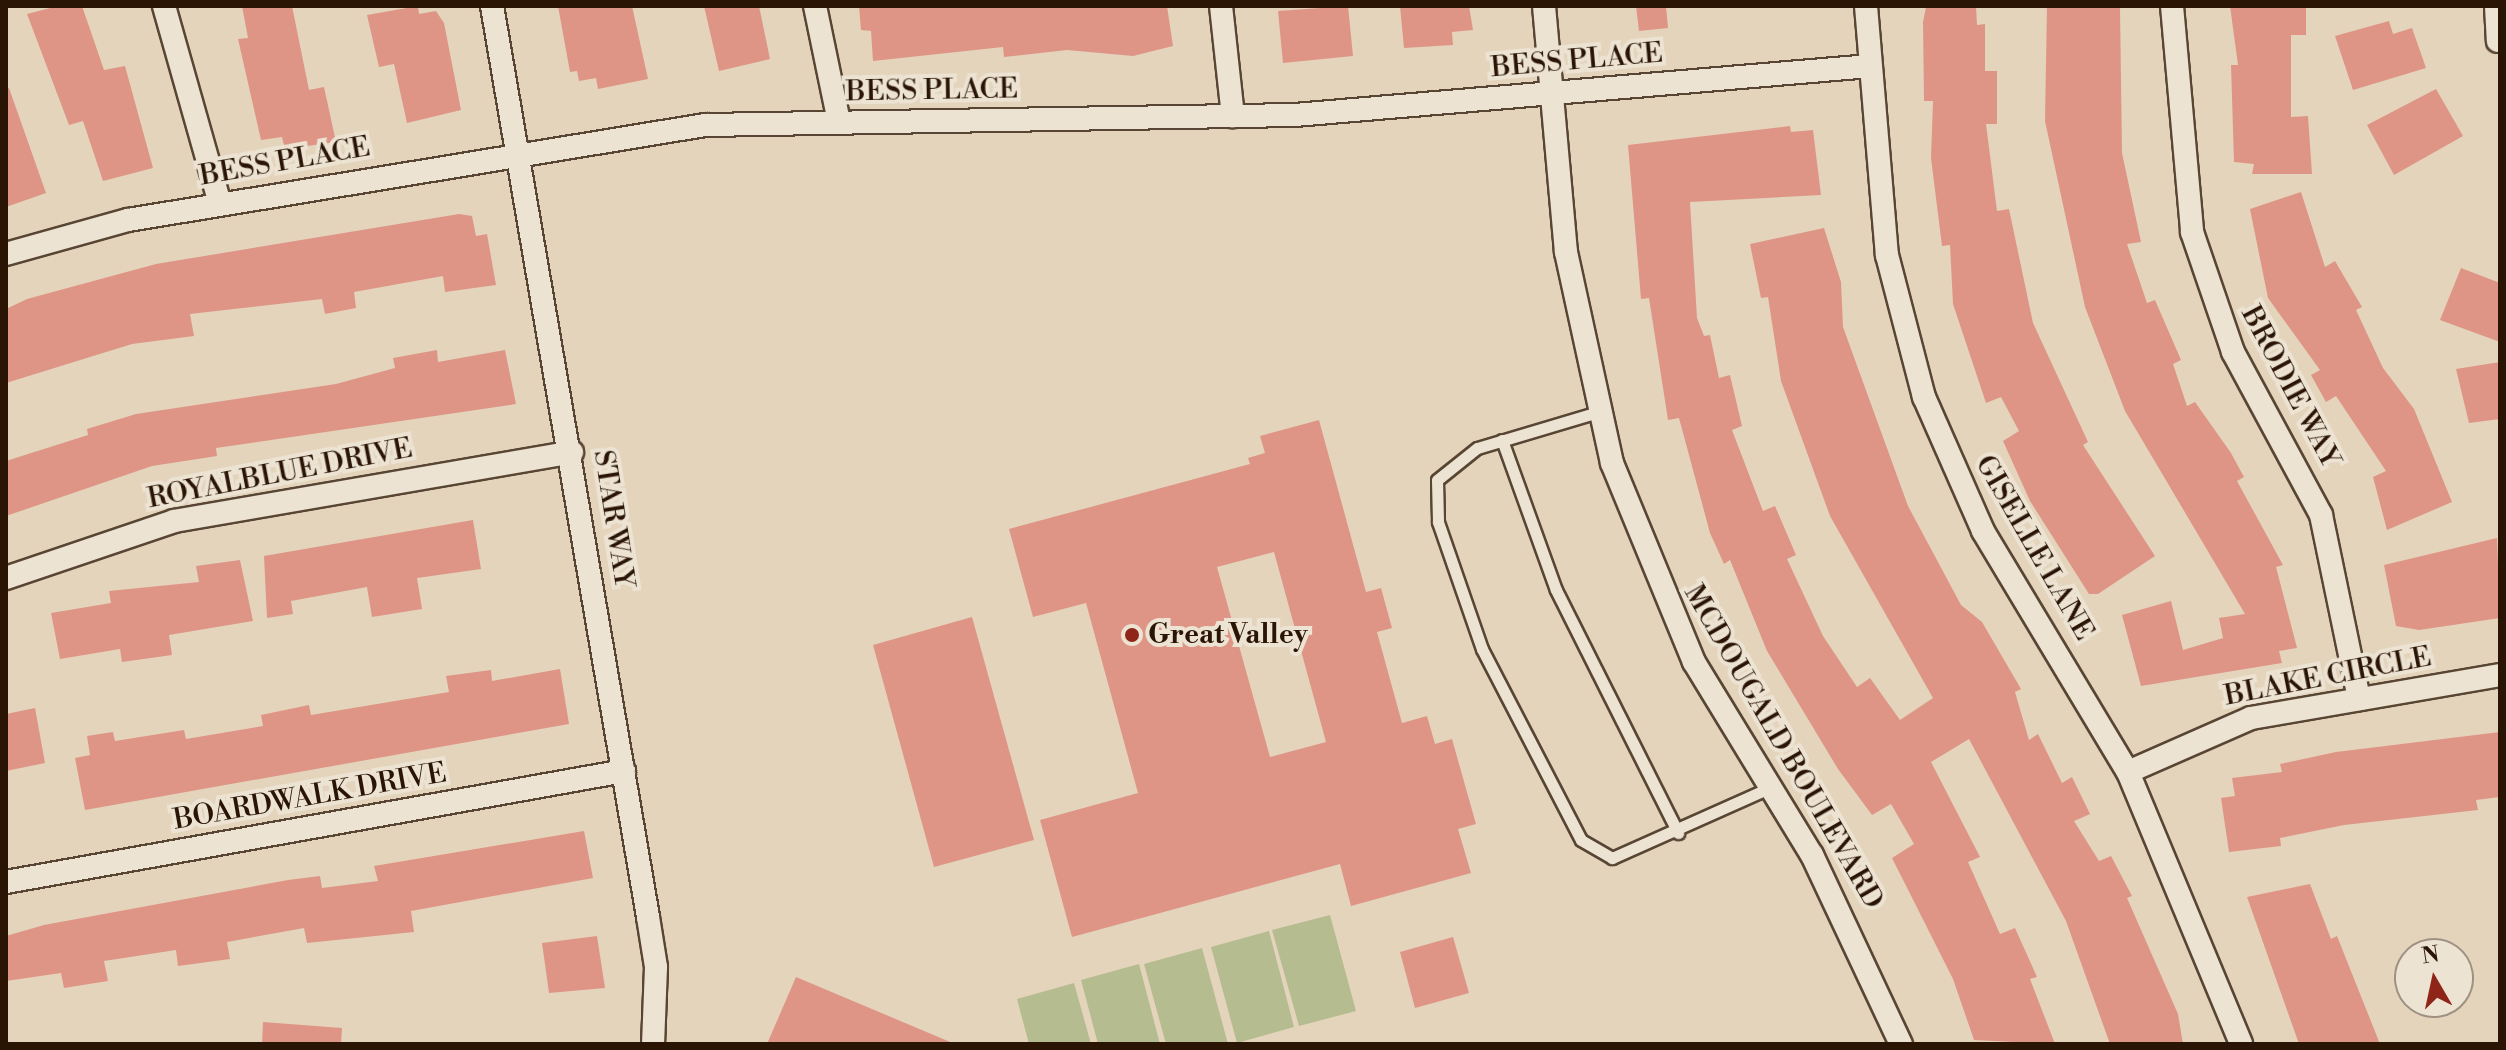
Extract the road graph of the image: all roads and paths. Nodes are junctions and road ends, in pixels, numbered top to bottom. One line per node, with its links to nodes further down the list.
1 (164, 6): 15 (street)
2 (492, 6): 14 (street, STAR WAY)
3 (815, 6): 13 (street)
4 (1221, 6): 12 (street)
5 (1544, 6): 11 (street, MCDOUGALD BOULEVARD)
6 (1866, 6): 10 (street, GISELLE LANE)
7 (2172, 6): 22 (street, BRODIE WAY)
8 (2496, 6): 9 (street)
9 (2498, 41)
10 (1870, 66): 11 (street, BESS PLACE); 24 (street, GISELLE LANE)
11 (1551, 93): 12 (street, BESS PLACE); 17 (street, MCDOUGALD BOULEVARD)
12 (1233, 116): 13 (street, BESS PLACE)
13 (839, 122): 14 (street, BESS PLACE)
14 (520, 151): 15 (street, BESS PLACE); 19 (street, STAR WAY)
15 (220, 204): 16 (street, BESS PLACE)
16 (6, 254)
17 (1598, 412): 18 (lane); 25 (street, MCDOUGALD BOULEVARD)
18 (1502, 440): 26 (lane); 26 (lane)
19 (572, 452): 20 (street, ROYALBLUE DRIVE); 23 (street, STAR WAY)
20 (6, 578)
21 (2500, 675): 22 (street, BLAKE CIRCLE)
22 (2359, 699): 24 (street, BLAKE CIRCLE)
23 (624, 771): 27 (street, BOARDWALK DRIVE); 28 (street, STAR WAY)
24 (2128, 772): 30 (street, GISELLE LANE)
25 (1769, 788): 26 (lane); 29 (street, MCDOUGALD BOULEVARD)
26 (1678, 833)
27 (6, 882)
28 (653, 1044)
29 (1901, 1044)
30 (2241, 1044)

